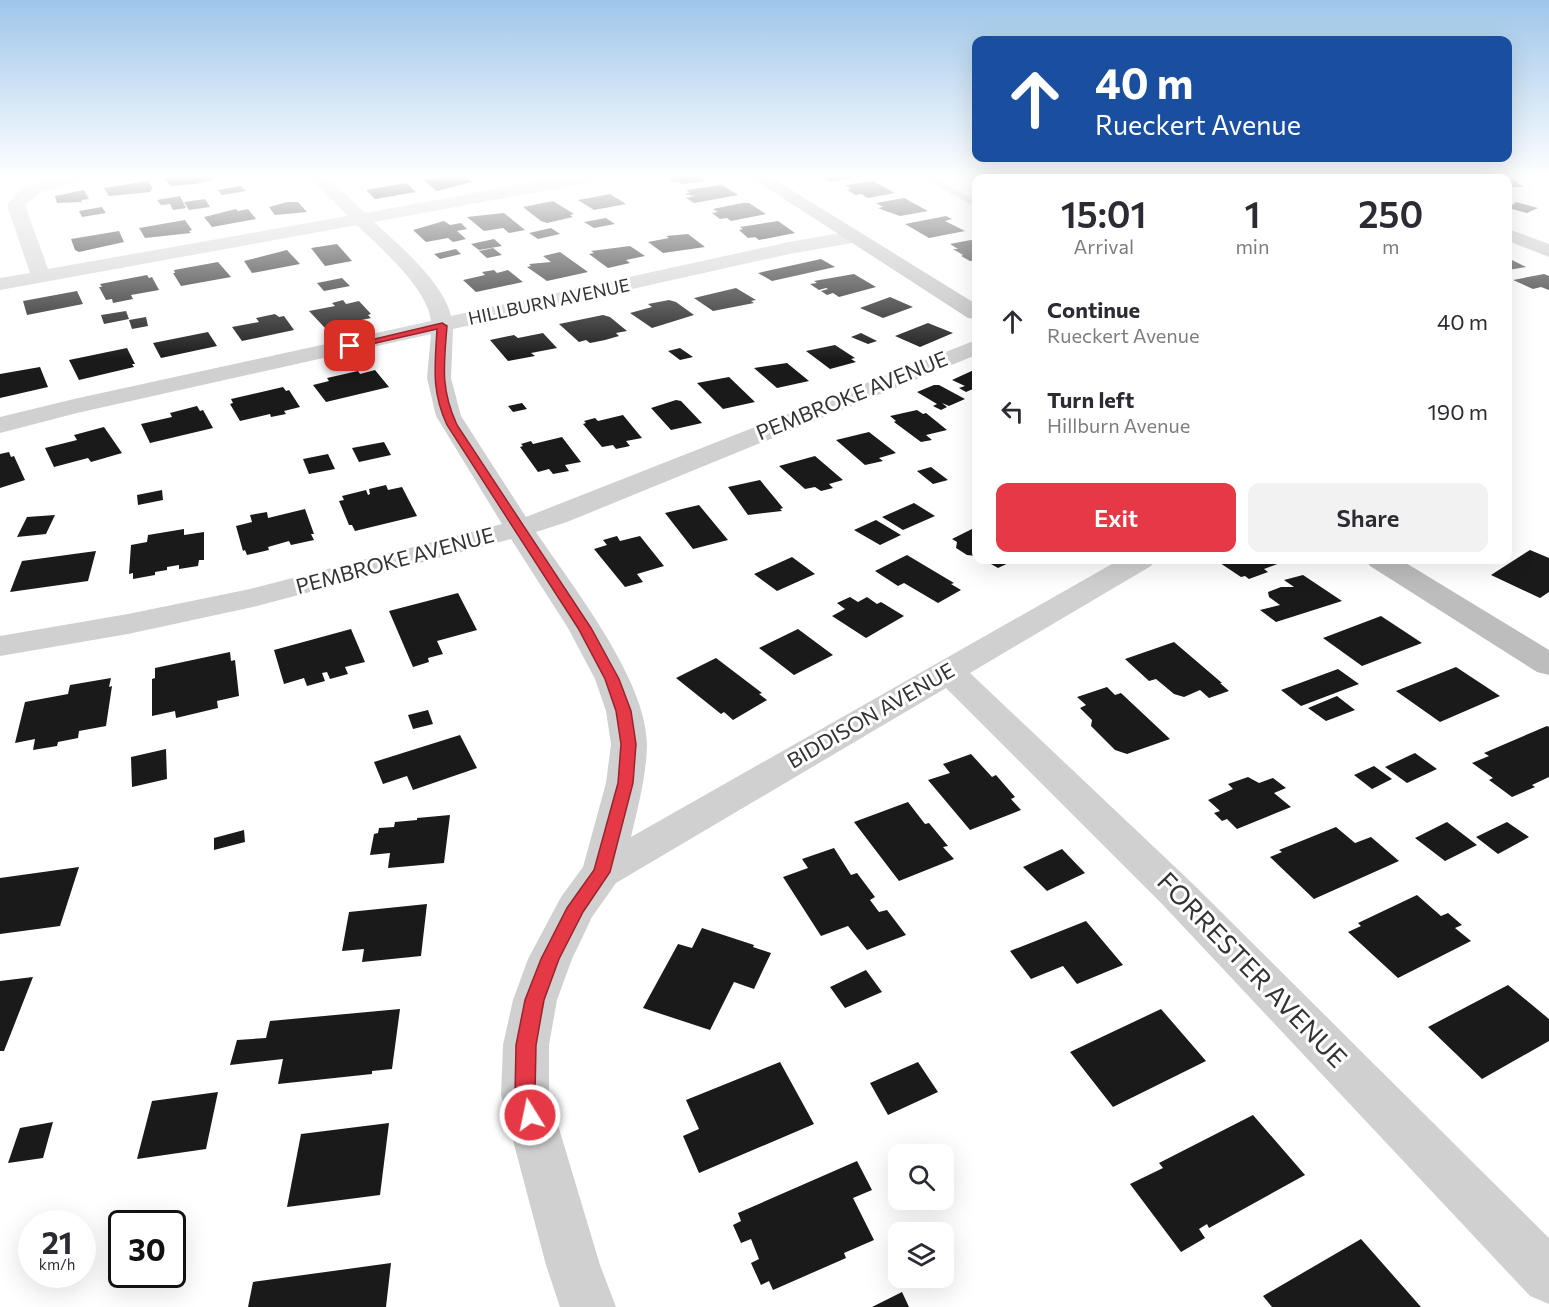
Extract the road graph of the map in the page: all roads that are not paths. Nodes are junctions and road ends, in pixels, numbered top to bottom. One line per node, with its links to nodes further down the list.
1 (27, 237): 7 (street)
2 (261, 237): 7 (street)
3 (377, 237): 10 (street)
4 (852, 237): 9 (main road); 10 (street, HILLBURN AVENUE)
5 (1513, 237): 6 (main road)
6 (1549, 251)
7 (41, 277): 8 (street)
8 (0, 284)
9 (972, 311)
10 (442, 326): 12 (street, HILLBURN AVENUE); 13 (street)
11 (972, 348): 13 (street, PEMBROKE AVENUE)
12 (0, 425)
13 (518, 528): 16 (street, PEMBROKE AVENUE); 19 (street)
14 (1133, 564): 18 (street, BIDDISON AVENUE)
15 (1387, 564): 17 (main road)
16 (0, 646)
17 (1549, 664)
18 (948, 671): 19 (street, BIDDISON AVENUE); 20 (street, FORRESTER AVENUE)
19 (602, 872): 21 (street)
20 (1549, 1277)
21 (588, 1307)

